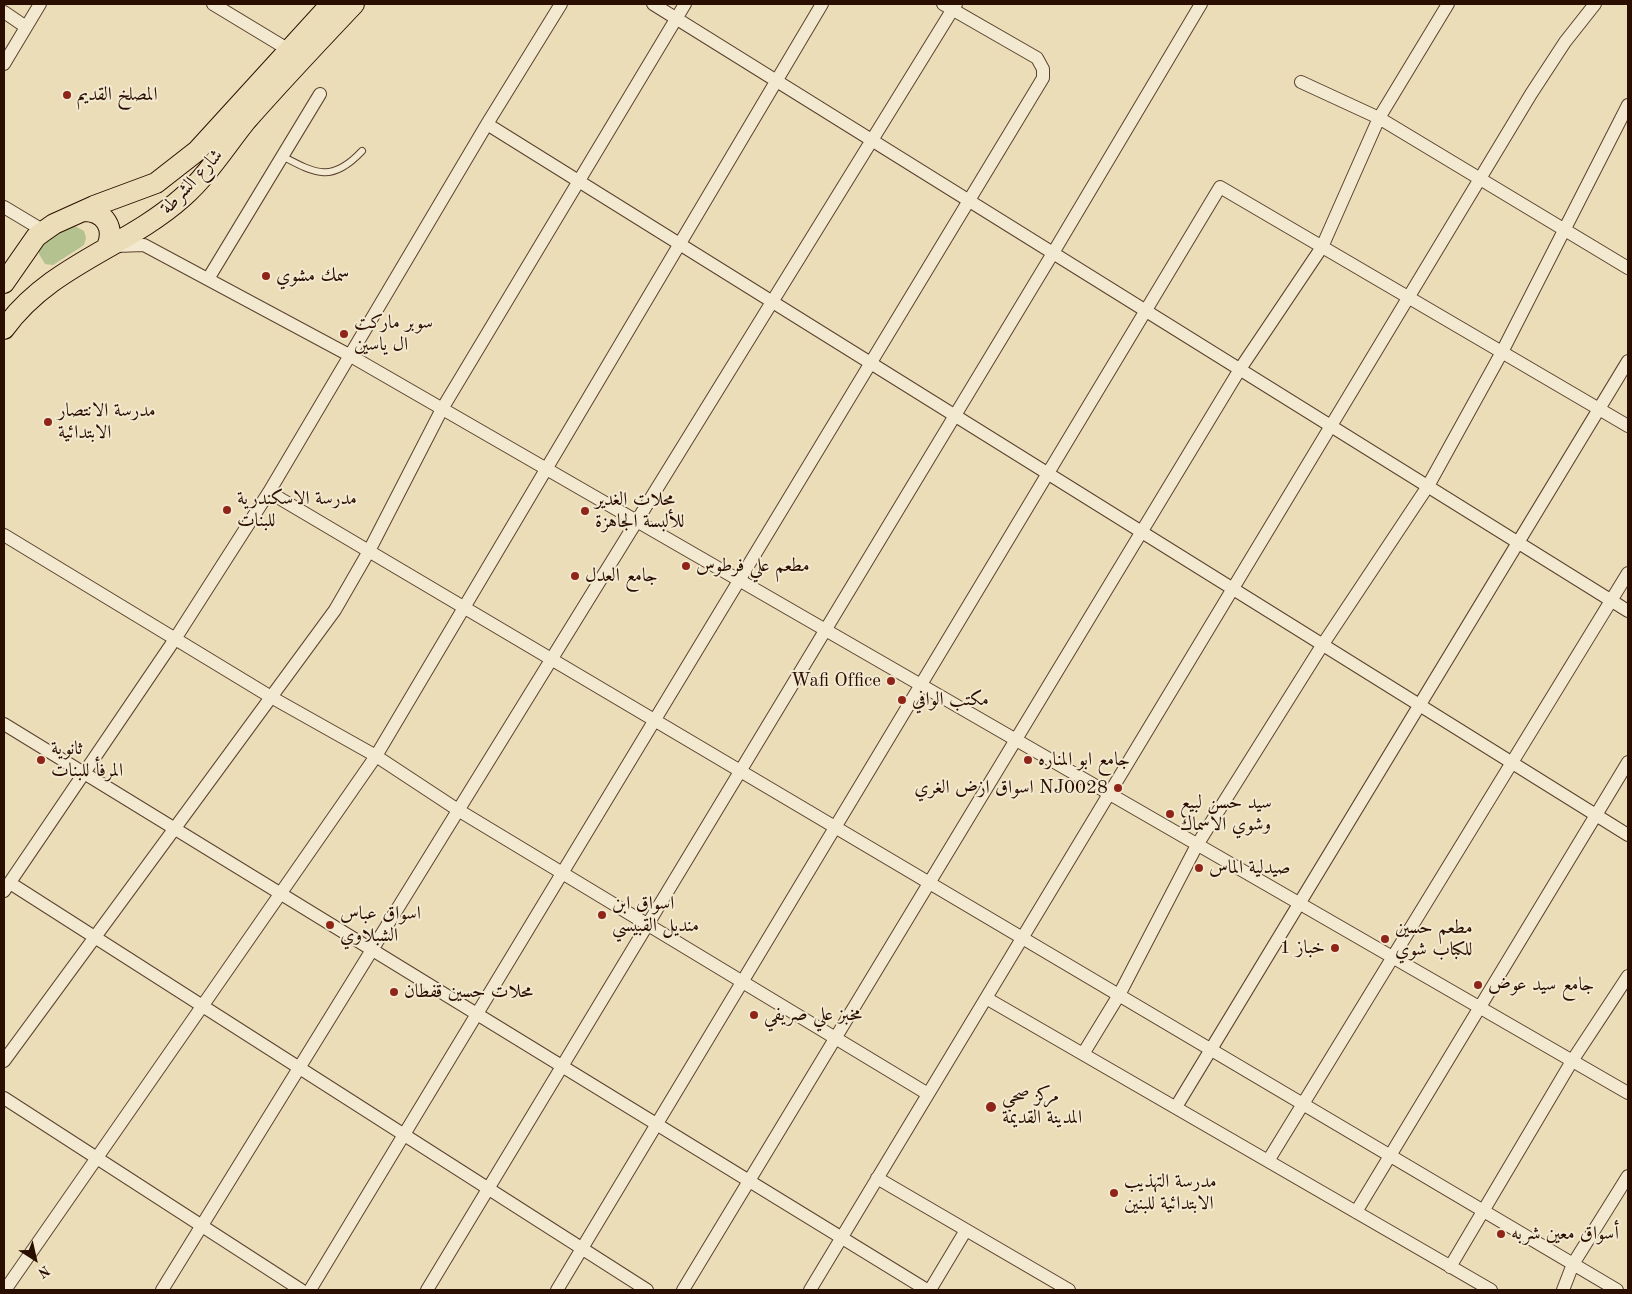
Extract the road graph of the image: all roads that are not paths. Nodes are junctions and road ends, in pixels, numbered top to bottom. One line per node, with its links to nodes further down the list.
1 (40, 4): 15 (street)
2 (212, 4): 16 (street)
3 (331, 4): 16 (main road, شارع الشرطة)
4 (354, 4): 35 (main road, شارع الشرطة)
5 (561, 4): 23 (street)
6 (653, 4): 14 (street)
7 (685, 4): 14 (street)
8 (822, 4): 18 (street)
9 (1448, 4): 22 (street)
10 (1595, 4): 27 (street)
11 (1198, 5): 37 (street)
12 (951, 6): 24 (street); 29 (street)
13 (4, 12): 15 (street)
14 (676, 18): 18 (street); 28 (street)
15 (26, 27): 17 (street)
16 (289, 50): 31 (main road, شارع الشرطة)
17 (4, 64)
18 (777, 80): 24 (street); 34 (street)
19 (1301, 82): 22 (street)
20 (320, 94): 26 (street)
21 (1628, 105): 32 (street)
22 (1379, 118): 27 (street); 36 (street)
23 (487, 124): 28 (street); 48 (street)
24 (872, 140): 29 (street); 44 (street)
25 (362, 152): 26 (lane)
26 (282, 156): 40 (street)
27 (1480, 179): 32 (street); 43 (street)
28 (577, 180): 34 (street); 52 (street)
29 (969, 200): 37 (street); 50 (street)
30 (4, 206): 33 (street)
31 (84, 211): 33 (main road, شارع الشرطة); 35 (main road)
32 (1564, 228): 39 (street); 47 (street)
33 (44, 231): 38 (main road, شارع الشرطة)
34 (680, 244): 44 (street); 57 (street)
35 (107, 247): 40 (street); 41 (main road, شارع الشرطة)
36 (1322, 247): 43 (street); 45 (street); 51 (street)
37 (1054, 253): 45 (street); 54 (street)
38 (20, 260): 41 (main road); 42 (main road, شارع الشرطة)
39 (1628, 268)
40 (208, 278): 48 (street)
41 (52, 282): 46 (main road, شارع الشرطة)
42 (4, 283)
43 (1409, 298): 47 (street); 55 (street)
44 (772, 302): 50 (street); 61 (street)
45 (1146, 310): 51 (street); 58 (street)
46 (4, 329)
47 (1502, 352): 53 (street); 59 (street)
48 (349, 356): 52 (street); 60 (street)
49 (1628, 361): 53 (street)
50 (871, 363): 54 (street); 67 (street)
51 (1240, 369): 55 (street); 62 (street)
52 (442, 409): 57 (street); 65 (street)
53 (1600, 410): 56 (street); 64 (street)
54 (955, 415): 58 (street); 72 (street)
55 (1331, 426): 59 (street); 68 (street)
56 (1628, 426)
57 (546, 469): 61 (street); 70 (street)
58 (1048, 473): 62 (street); 76 (street)
59 (1428, 486): 64 (street); 74 (street)
60 (270, 492): 65 (street); 73 (street)
61 (637, 521): 67 (street); 75 (street)
62 (1142, 532): 68 (street); 81 (street)
63 (4, 535): 73 (street)
64 (1518, 542): 69 (street); 78 (street)
65 (369, 551): 70 (street); 77 (street)
66 (1628, 573): 69 (street)
67 (739, 580): 72 (street); 79 (street)
68 (1233, 588): 74 (street); 87 (street)
69 (1611, 600): 71 (street); 83 (street)
70 (464, 608): 75 (street); 82 (street)
71 (1628, 611)
72 (826, 630): 76 (street); 85 (street)
73 (175, 639): 77 (street); 86 (street)
74 (1322, 644): 78 (street); 93 (street)
75 (552, 659): 79 (street); 88 (street)
76 (920, 685): 81 (street); 90 (street)
77 (271, 697): 82 (street); 91 (street)
78 (1419, 704): 83 (street); 98 (street)
79 (655, 720): 85 (street); 94 (street)
80 (4, 724): 86 (street)
81 (1016, 740): 87 (street); 95 (street)
82 (376, 756): 88 (street); 97 (street)
83 (1512, 762): 89 (street); 103 (street)
84 (1628, 762): 89 (street)
85 (740, 771): 90 (street); 99 (street)
86 (84, 773): 91 (street); 96 (street)
87 (1109, 794): 93 (street); 101 (street)
88 (458, 810): 94 (street); 102 (street)
89 (1596, 815): 92 (street); 109 (street)
90 (835, 827): 95 (street); 105 (street)
91 (174, 829): 97 (street); 100 (street)
92 (1628, 835)
93 (1197, 845): 98 (street); 106 (street)
94 (562, 873): 99 (street); 110 (street)
95 (929, 883): 101 (street); 111 (street)
96 (7, 887): 100 (street)
97 (280, 894): 102 (street); 108 (street)
98 (1299, 904): 103 (street); 112 (street)
99 (648, 924): 105 (street); 116 (street)
100 (94, 938): 108 (street); 114 (street)
101 (1022, 938): 106 (street); 107 (street)
102 (372, 950): 110 (street); 117 (street)
103 (1392, 957): 109 (street); 121 (street)
104 (1628, 976): 115 (street)
105 (742, 982): 111 (street); 123 (street)
106 (1119, 995): 112 (street); 113 (street)
107 (986, 998): 113 (street); 118 (street)
108 (202, 1006): 117 (street); 126 (street)
109 (1479, 1008): 115 (street); 125 (street)
110 (477, 1014): 116 (street); 124 (street)
111 (836, 1038): 118 (street); 130 (street)
112 (1211, 1050): 121 (street); 122 (street)
113 (1083, 1054): 122 (street)
114 (4, 1061)
115 (1572, 1061): 119 (street); 133 (street)
116 (562, 1067): 123 (street); 131 (street)
117 (299, 1068): 124 (street); 134 (street)
118 (928, 1094): 129 (street)
119 (1628, 1094)
120 (4, 1098): 126 (street)
121 (1302, 1104): 125 (street); 127 (street)
122 (1176, 1108): 127 (street)
123 (656, 1124): 130 (street); 137 (street)
124 (404, 1135): 131 (street); 144 (street)
125 (1390, 1156): 132 (street); 133 (street)
126 (97, 1158): 134 (street); 141 (street)
127 (1268, 1161): 132 (street)
128 (1628, 1176): 138 (street)
129 (877, 1178): 135 (street); 136 (street)
130 (749, 1181): 136 (street); 148 (street)
131 (488, 1189): 137 (street); 145 (street)
132 (1356, 1212): 139 (street)
133 (1484, 1212): 138 (street); 139 (street)
134 (202, 1226): 142 (street); 143 (street)
135 (966, 1230): 140 (street); 150 (street)
136 (841, 1238): 149 (street); 150 (street)
137 (582, 1248): 146 (street); 147 (street)
138 (1573, 1264): 152 (street); 153 (street)
139 (1450, 1267): 151 (street)
140 (1063, 1289)
141 (5, 1290)
142 (162, 1290)
143 (301, 1290)
144 (310, 1290)
145 (427, 1290)
146 (557, 1290)
147 (647, 1290)
148 (683, 1290)
149 (810, 1290)
150 (928, 1290)
151 (1491, 1290)
152 (1563, 1290)
153 (1617, 1290)

